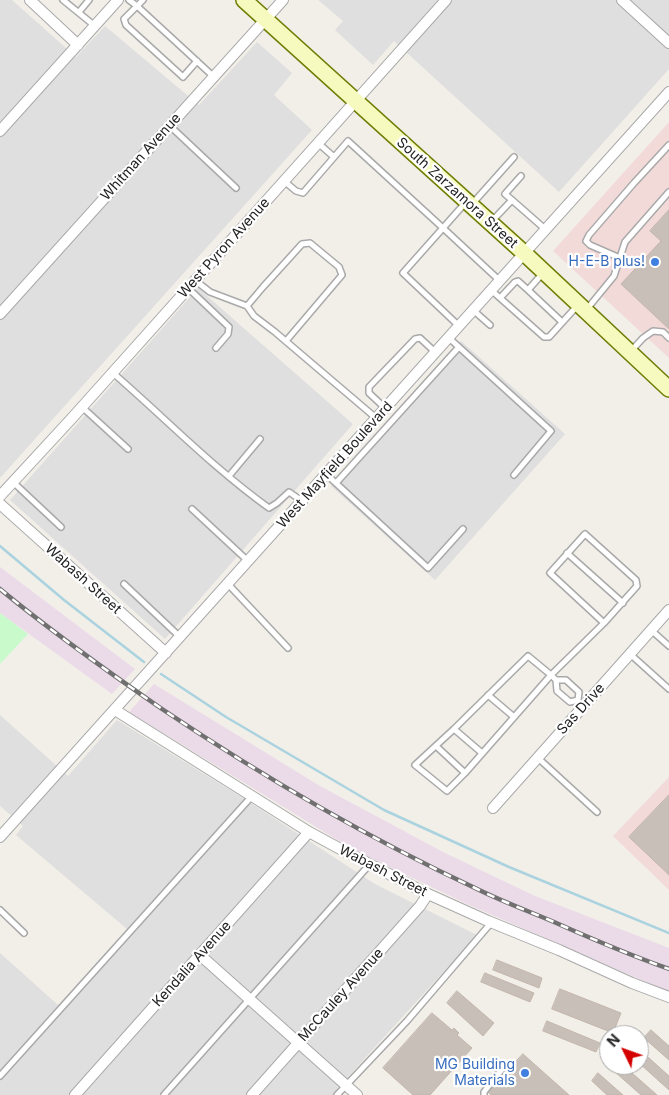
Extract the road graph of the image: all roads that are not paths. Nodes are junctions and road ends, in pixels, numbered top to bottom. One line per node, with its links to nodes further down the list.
1 (30, 0): 16 (street)
2 (63, 0): 12 (lane)
3 (89, 0): 12 (lane)
4 (118, 0): 14 (street)
5 (129, 0): 11 (lane)
6 (143, 0): 11 (lane)
7 (244, 0): 13 (main road, South Zarzamora Street)
8 (283, 0): 13 (street, Whitman Avenue)
9 (446, 0): 20 (street, West Pyron Avenue)
10 (622, 0): 15 (street)
11 (137, 6): 17 (lane); 17 (lane)
12 (79, 12): 14 (lane)
13 (266, 19): 18 (street, Whitman Avenue); 20 (main road, South Zarzamora Street)
14 (95, 26): 16 (street)
15 (669, 43)
16 (78, 44): 22 (street)
17 (196, 61): 18 (lane)
18 (214, 76): 21 (street, Whitman Avenue)
19 (669, 92): 35 (street, West Mayfield Boulevard)
20 (355, 102): 23 (street, West Pyron Avenue); 32 (main road, South Zarzamora Street)
21 (169, 126): 29 (lane); 47 (street, Whitman Avenue)
22 (0, 130)
23 (318, 143): 25 (lane); 28 (street, West Pyron Avenue)
24 (669, 145): 37 (lane)
25 (334, 157): 28 (lane); 34 (lane)
26 (514, 157): 32 (lane)
27 (521, 176): 31 (lane)
28 (284, 181): 40 (street, West Pyron Avenue)
29 (236, 188)
30 (669, 192): 37 (lane)
31 (512, 200): 33 (lane); 35 (lane)
32 (469, 204): 33 (main road, South Zarzamora Street); 34 (lane)
33 (490, 223): 36 (main road, South Zarzamora Street)
34 (443, 228): 39 (lane); 50 (lane)
35 (545, 229): 36 (street, West Mayfield Boulevard)
36 (524, 253): 38 (main road, South Zarzamora Street); 39 (street, West Mayfield Boulevard)
37 (620, 258): 45 (lane)
38 (544, 272): 42 (lane); 45 (main road, South Zarzamora Street)
39 (500, 280): 41 (street, West Mayfield Boulevard)
40 (192, 284): 44 (lane); 55 (lane); 58 (street, West Pyron Avenue)
41 (491, 289): 43 (lane); 46 (street, West Mayfield Boulevard)
42 (528, 290): 43 (lane); 48 (lane)
43 (500, 298): 48 (lane)
44 (247, 306): 53 (lane); 53 (lane)
45 (582, 308): 48 (lane); 57 (main road, South Zarzamora Street)
46 (473, 310): 49 (lane); 50 (street, West Mayfield Boulevard)
47 (0, 314)
48 (562, 322)
49 (490, 325)
50 (458, 326): 51 (street, West Mayfield Boulevard)
51 (448, 337): 54 (lane); 56 (street, West Mayfield Boulevard)
52 (669, 338): 57 (lane)
53 (286, 341): 62 (lane)
54 (459, 347): 66 (lane); 69 (lane)
55 (216, 348)
56 (435, 352): 61 (street, West Mayfield Boulevard); 61 (lane)
57 (630, 352): 59 (main road, South Zarzamora Street)
58 (112, 372): 60 (street, West Pyron Avenue); 67 (lane)
59 (669, 389)
60 (82, 406): 64 (lane); 68 (street, West Pyron Avenue)
61 (385, 408): 62 (street, West Mayfield Boulevard)
62 (376, 418): 65 (street, West Mayfield Boulevard)
63 (260, 439): 67 (lane)
64 (128, 449)
65 (326, 474): 69 (lane); 71 (street, West Mayfield Boulevard)
66 (514, 475)
67 (229, 476): 71 (lane)
68 (13, 482): 70 (street, West Pyron Avenue); 74 (lane)
69 (336, 483): 75 (lane)
70 (0, 496)
71 (302, 501): 77 (street, West Mayfield Boulevard)
72 (0, 504): 87 (street, Wabash Street)
73 (192, 509): 77 (lane)
74 (61, 527)
75 (463, 529)
76 (567, 553): 80 (lane); 80 (lane); 82 (lane)
77 (248, 561): 79 (street, West Mayfield Boulevard)
78 (124, 584): 84 (lane)
79 (228, 584): 84 (street, West Mayfield Boulevard); 86 (lane)
80 (623, 603): 82 (lane)
81 (669, 610): 83 (street, Sas Drive)
82 (604, 622): 89 (lane)
83 (651, 630): 85 (lane); 88 (street, Sas Drive)
84 (180, 638): 87 (street, West Mayfield Boulevard)
85 (668, 645)
86 (288, 648)
87 (166, 653): 94 (street, West Mayfield Boulevard)
88 (630, 654): 91 (lane); 93 (street, Sas Drive)
89 (551, 675): 90 (lane); 92 (lane); 95 (lane)
90 (556, 680): 93 (lane); 93 (lane)
91 (669, 689)
92 (488, 694): 95 (lane); 96 (lane)
93 (581, 703): 99 (street, Sas Drive)
94 (115, 710): 101 (street, Wabash Street); 105 (street, West Mayfield Boulevard)
95 (514, 717): 98 (lane)
96 (454, 729): 97 (lane); 98 (lane)
97 (436, 746): 100 (lane); 100 (lane)
98 (482, 753): 100 (lane)
99 (537, 758): 102 (street, Sas Drive); 103 (lane)
100 (465, 773)
101 (252, 796): 104 (street, Wabash Street); 116 (lane)
102 (493, 808)
103 (597, 812)
104 (309, 832): 106 (street, Wabash Street); 111 (street, Kendalia Avenue)
105 (0, 837)
106 (370, 864): 107 (street, Wabash Street); 113 (lane)
107 (428, 894): 109 (street, Wabash Street); 114 (street, McCauley Avenue)
108 (0, 910): 110 (lane)
109 (492, 923): 112 (street, Wabash Street); 117 (lane)
110 (24, 933)
111 (200, 955): 113 (street); 118 (street, Kendalia Avenue)
112 (669, 997)
113 (250, 999): 114 (street); 119 (lane)
114 (299, 1043): 117 (street); 120 (street, McCauley Avenue)
115 (503, 1068): 123 (lane)
116 (0, 1076)
117 (346, 1085): 121 (lane); 122 (street)
118 (75, 1095)
119 (164, 1095)
120 (252, 1095)
121 (337, 1095)
122 (357, 1095)
123 (484, 1095)

